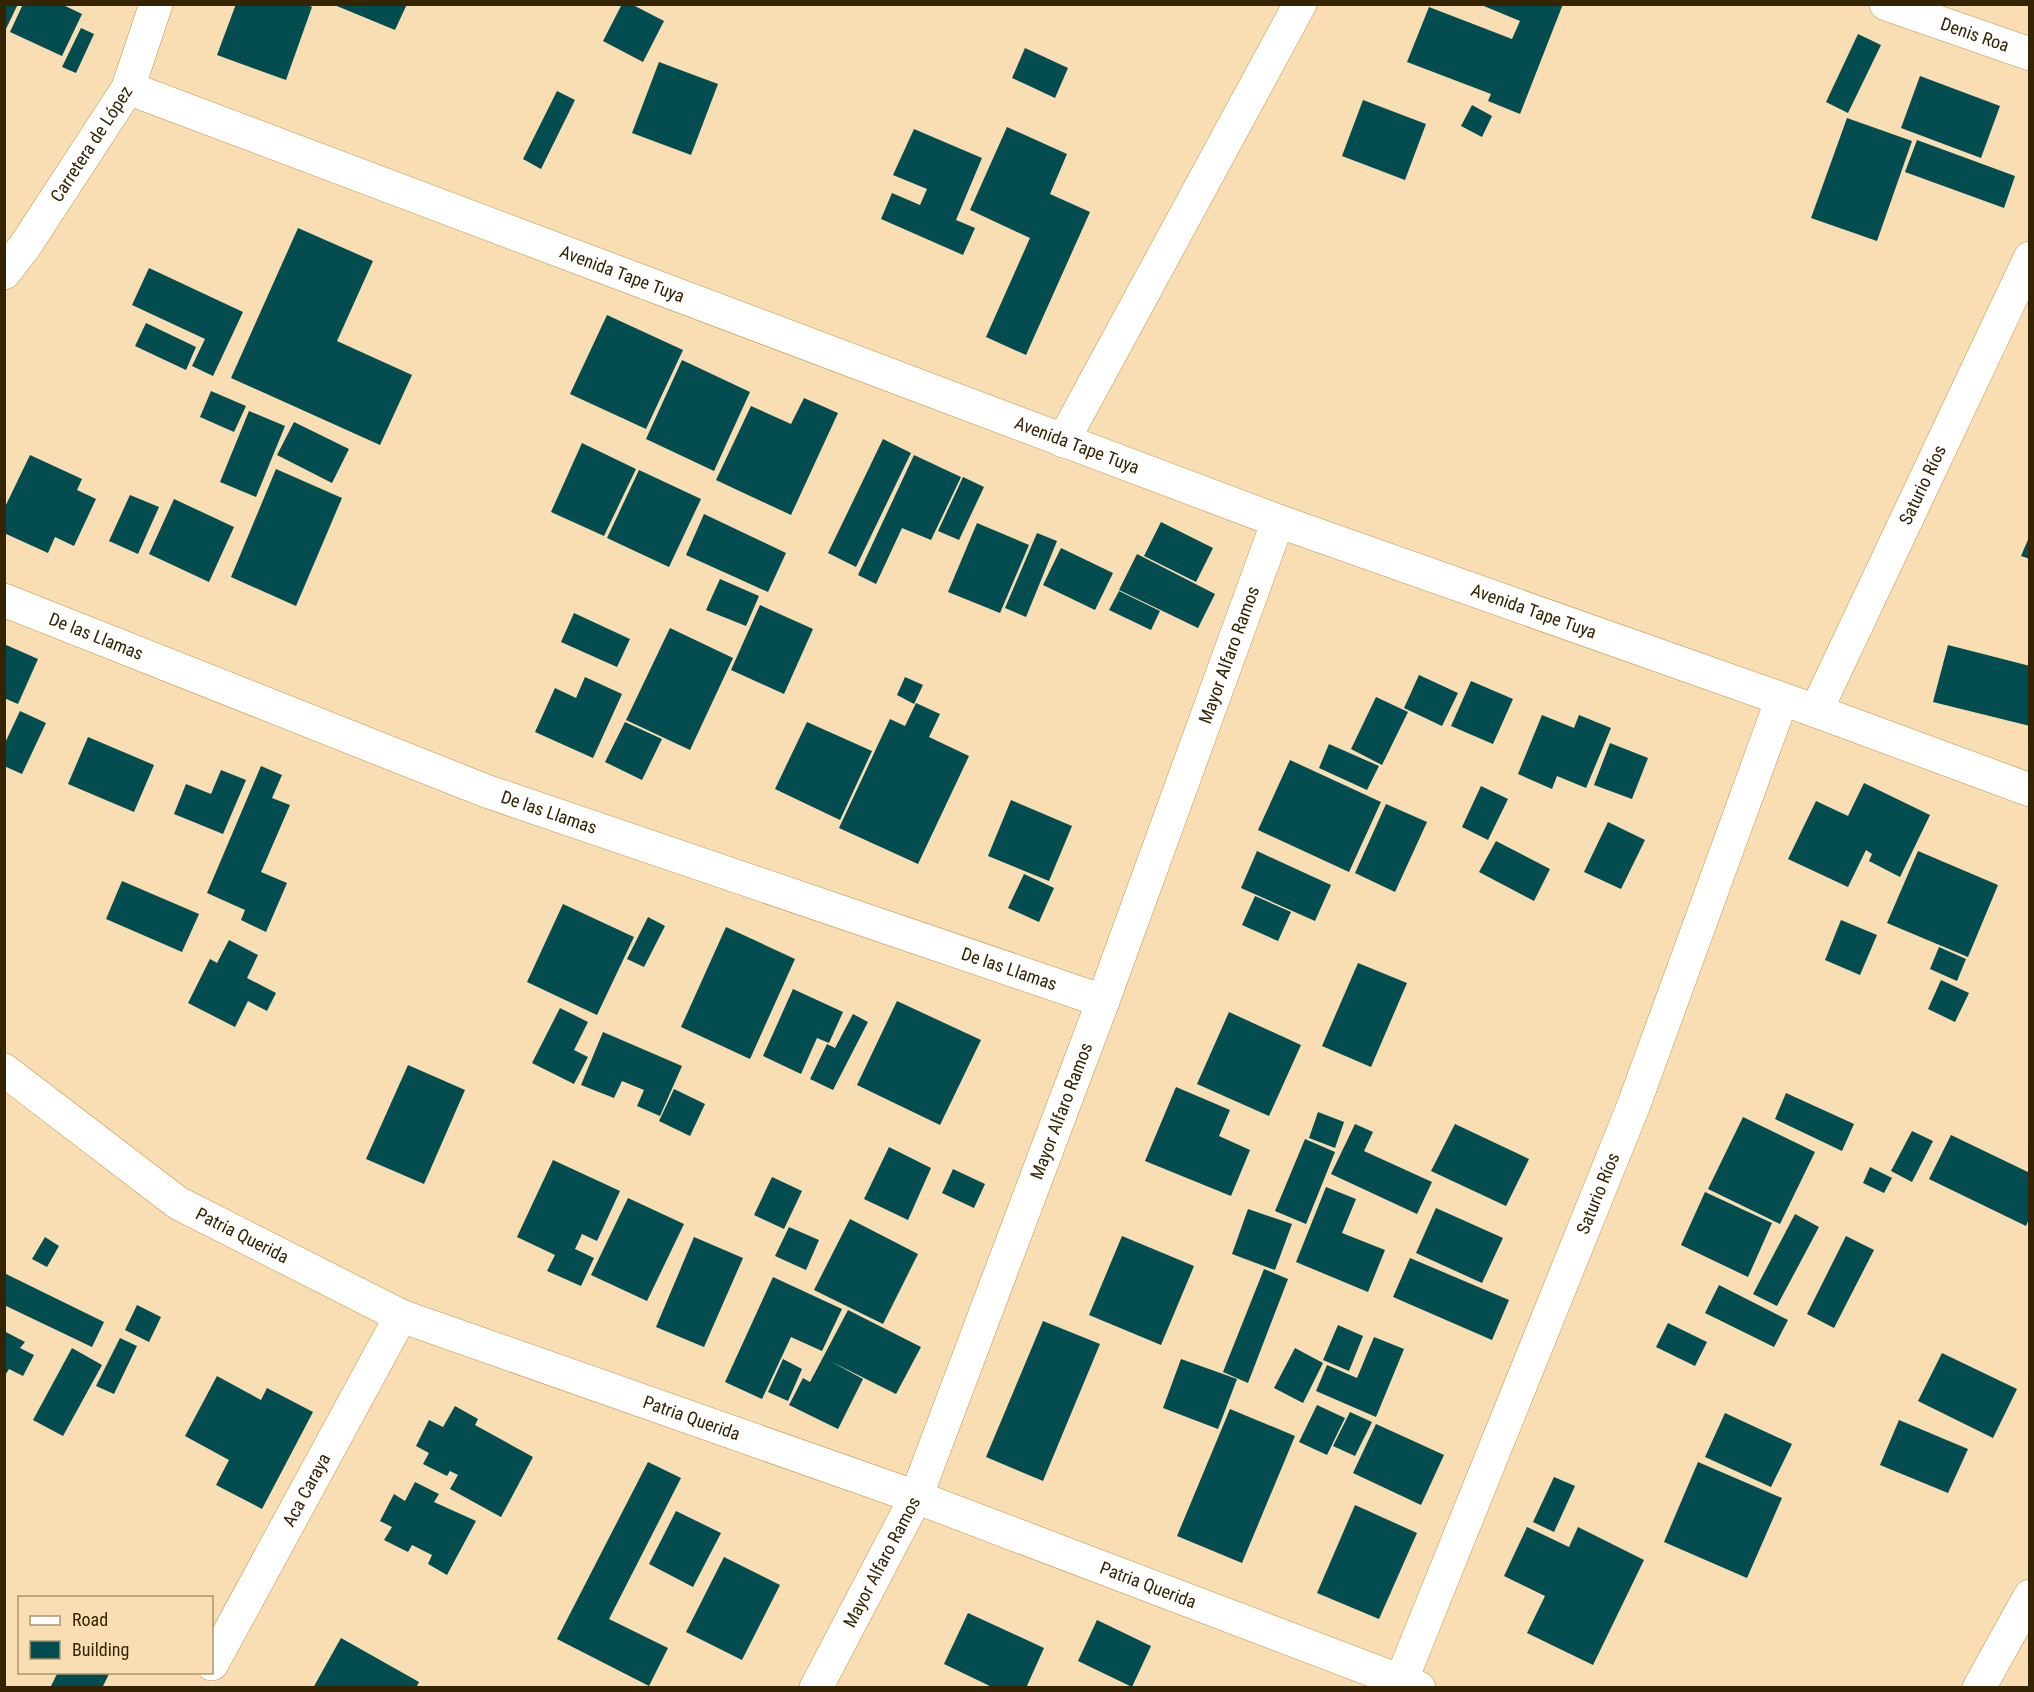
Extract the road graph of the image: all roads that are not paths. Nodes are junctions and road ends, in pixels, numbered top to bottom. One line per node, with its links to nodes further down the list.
1 (156, 4): 5 (street, Carretera de López)
2 (1300, 4): 8 (street)
3 (1886, 4): 4 (street, Denis Roa)
4 (2030, 54)
5 (128, 88): 7 (street, Carretera de López); 8 (street, Avenida Tape Tuya)
6 (2030, 258): 12 (street, Saturio Ríos)
7 (4, 273)
8 (1063, 441): 9 (street, Avenida Tape Tuya)
9 (1278, 521): 11 (street, Avenida Tape Tuya); 14 (street, Mayor Alfaro Ramos)
10 (4, 600): 14 (street, De las Llamas)
11 (1782, 699): 12 (street, Avenida Tape Tuya); 21 (street, Saturio Ríos)
12 (1816, 711): 13 (street, Avenida Tape Tuya)
13 (2030, 790)
14 (1103, 1001): 17 (street, Mayor Alfaro Ramos)
15 (5, 1071): 16 (street, Patria Querida)
16 (401, 1316): 17 (street, Patria Querida); 19 (street, Aca Caraya)
17 (916, 1497): 21 (street, Patria Querida); 23 (street, Mayor Alfaro Ramos)
18 (2030, 1596): 24 (street)
19 (213, 1662)
20 (206, 1674): 22 (street)
21 (1410, 1684)
22 (198, 1688)
23 (816, 1688)
24 (1979, 1688)

